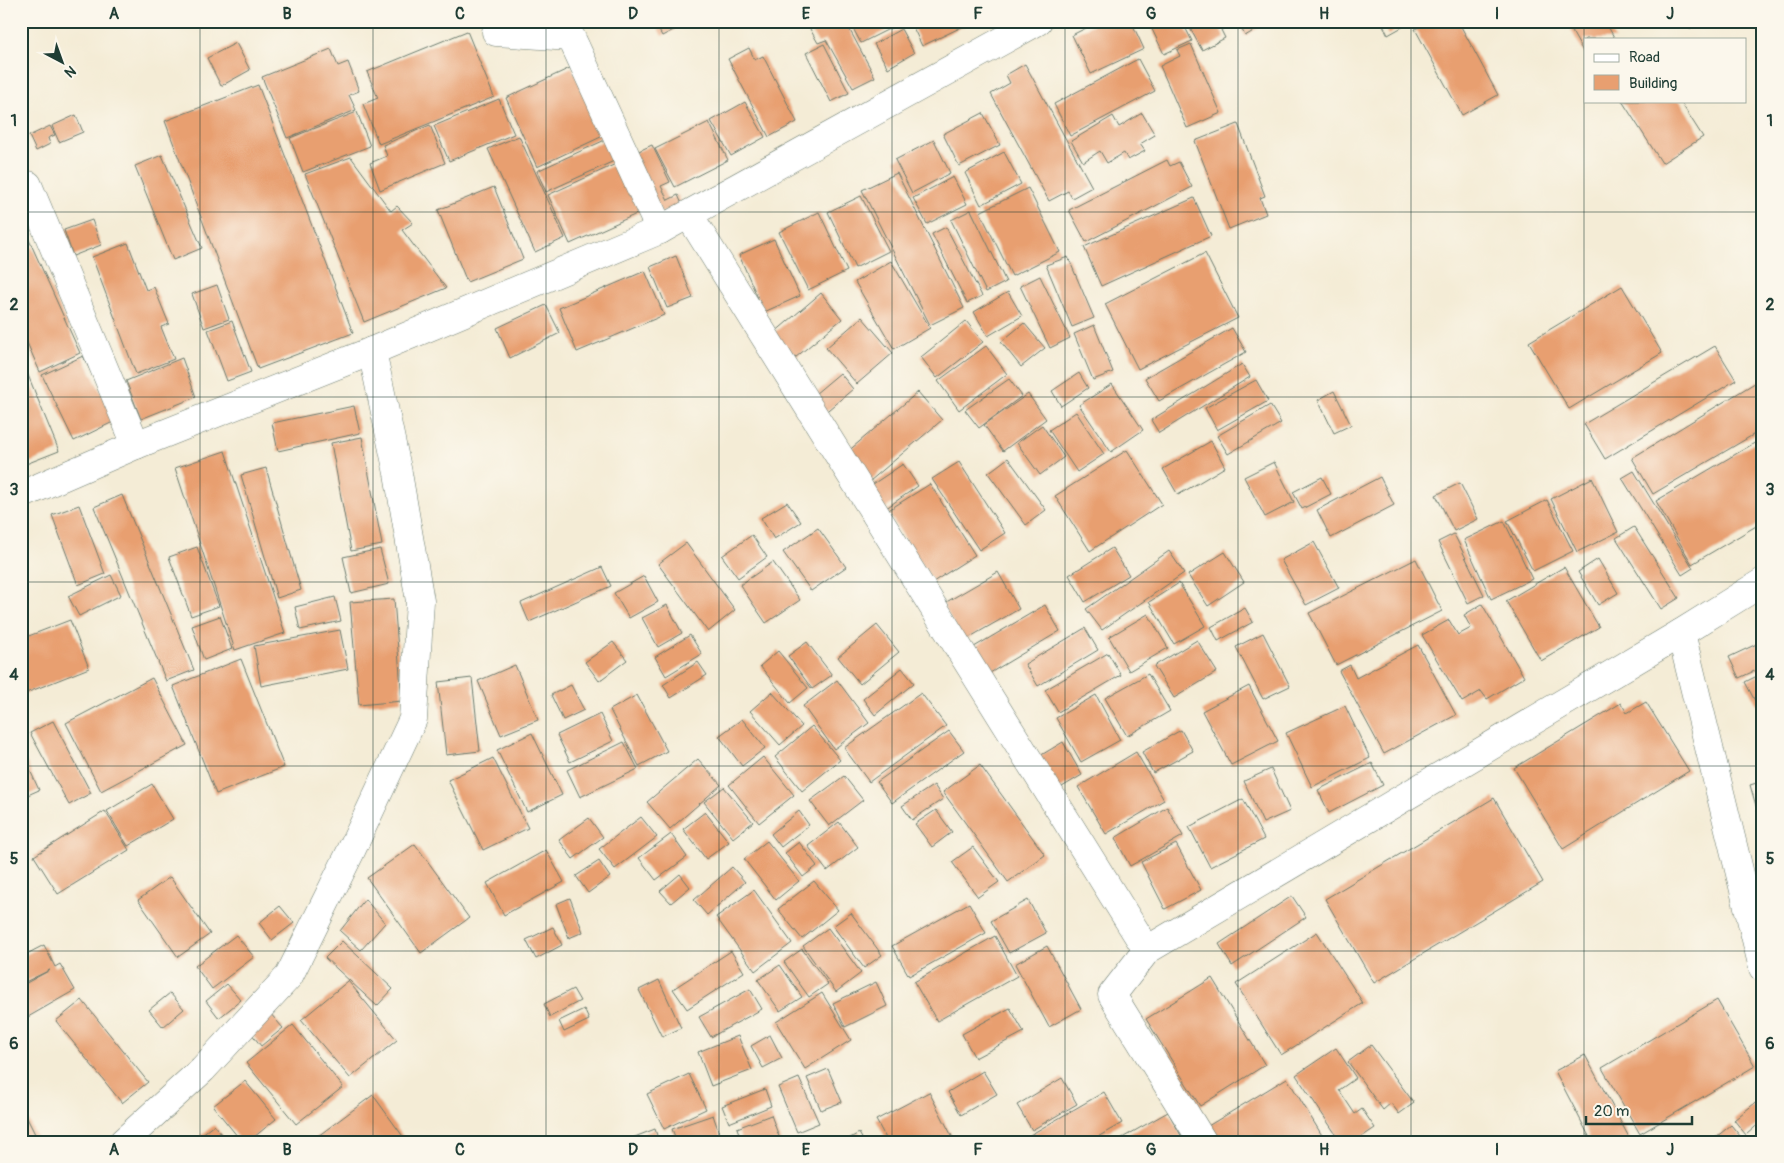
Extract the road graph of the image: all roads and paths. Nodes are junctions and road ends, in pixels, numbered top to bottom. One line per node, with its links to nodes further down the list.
1 (1038, 21): 4 (street)
2 (496, 32): 5 (street)
3 (28, 185): 7 (street)
4 (689, 215): 5 (street); 11 (street)
5 (660, 230): 6 (street)
6 (372, 351): 7 (street); 13 (street)
7 (136, 445): 8 (street)
8 (21, 495)
9 (1763, 582): 10 (street)
10 (1681, 633): 11 (street); 12 (street)
11 (1147, 950): 14 (street)
12 (1763, 968)
13 (123, 1142)
14 (1202, 1142)

